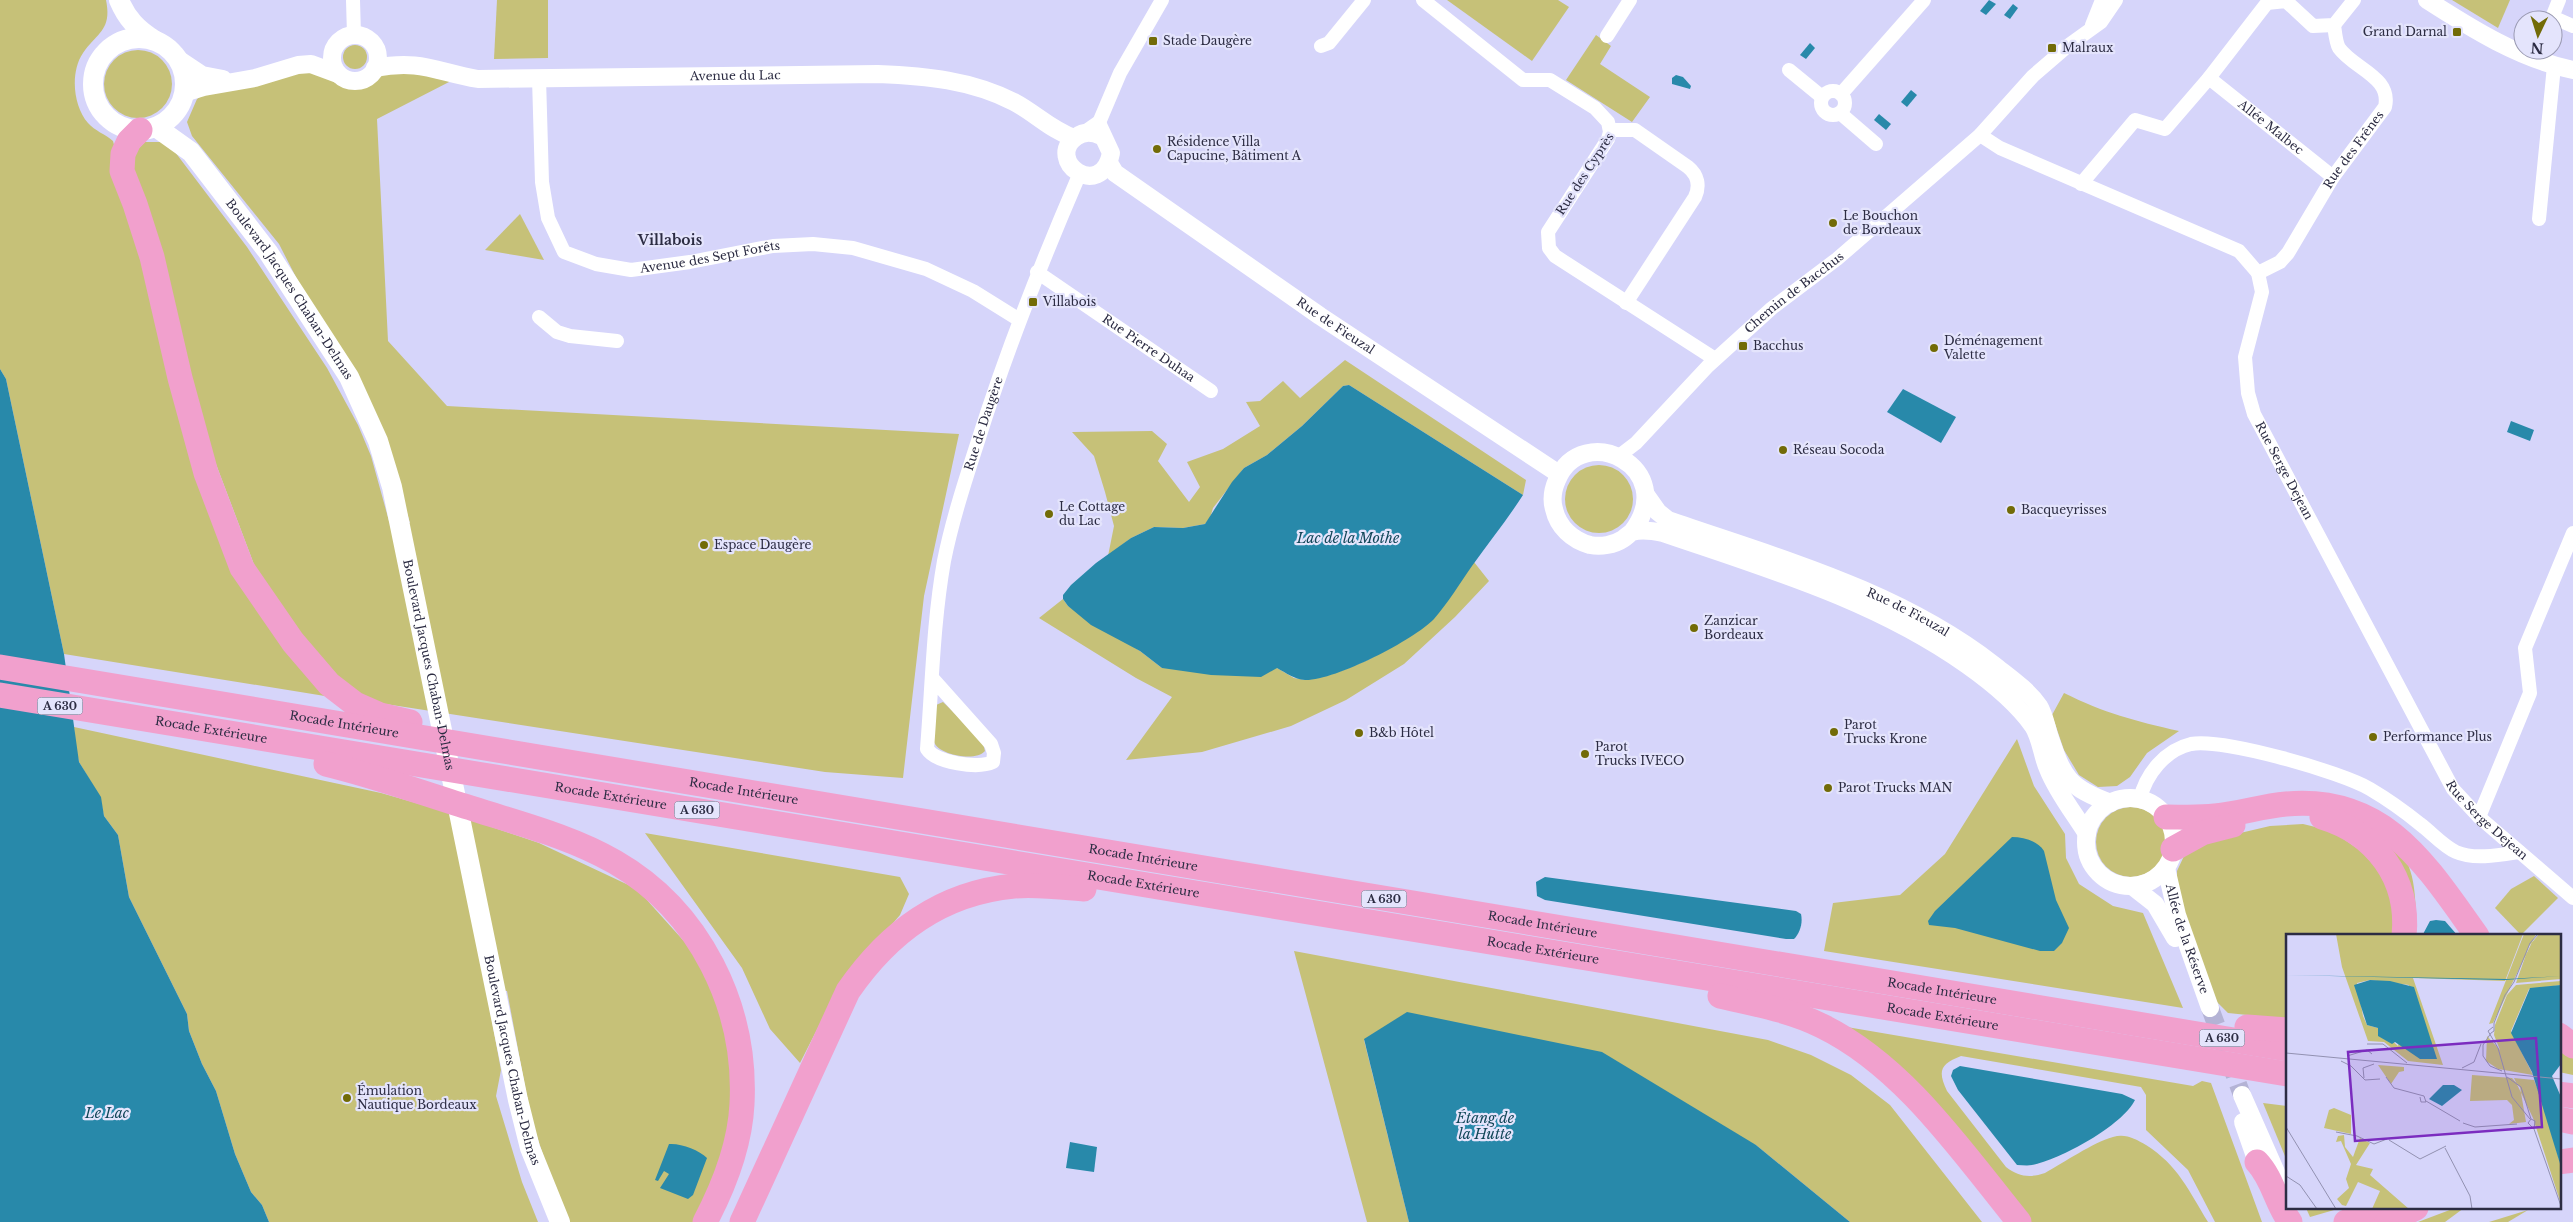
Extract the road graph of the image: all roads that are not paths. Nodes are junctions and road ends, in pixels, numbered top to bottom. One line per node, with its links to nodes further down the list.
1 (114, 0): 21 (main road)
2 (119, 0): 17 (main road)
3 (353, 0): 15 (street)
4 (1162, 0): 42 (street)
5 (1364, 0): 20 (street)
6 (1423, 0): 40 (street)
7 (1630, 0): 16 (street)
8 (1924, 0): 35 (street)
9 (2102, 0): 14 (street, Chemin de Bacchus)
10 (2116, 0): 14 (street, Chemin de Bacchus)
11 (2354, 0): 13 (street)
12 (2427, 0): 18 (street)
13 (2334, 25): 33 (street); 46 (street, Rue des Frênes)
14 (2085, 33): 41 (street, Chemin de Bacchus)
15 (354, 35): 19 (street); 22 (street)
16 (1607, 36)
17 (155, 41): 21 (main road); 23 (main road)
18 (2513, 45)
19 (335, 46): 27 (street); 31 (street)
20 (1321, 46)
21 (110, 47): 39 (main road)
22 (375, 48): 26 (street, Avenue du Lac); 28 (street)
23 (178, 60): 34 (street); 37 (main road)
24 (2544, 60): 48 (street)
25 (2549, 60): 30 (street)
26 (398, 63): 28 (street, Avenue du Lac); 32 (street, Avenue du Lac)
27 (311, 64): 31 (street); 34 (street)
28 (376, 68): 31 (street)
29 (1789, 70): 36 (street)
30 (2573, 70)
31 (338, 74)
32 (539, 78): 42 (street, Avenue du Lac); 53 (street, Avenue des Sept Forêts)
33 (2210, 78): 46 (street, Allée Malbec); 47 (street)
34 (234, 81): 37 (street)
35 (1841, 94): 36 (street); 38 (street)
36 (1822, 97): 38 (street)
37 (183, 98): 39 (main road); 44 (main road, Boulevard Jacques Chaban-Delmas)
38 (1840, 113): 43 (street)
39 (148, 129): 44 (main road, Boulevard Jacques Chaban-Delmas); 67 (highway)
40 (1610, 130): 51 (street, Rue des Cyprès); 51 (street, Rue des Cyprès)
41 (1980, 135): 47 (street); 55 (street, Chemin de Bacchus)
42 (1082, 136): 45 (street); 45 (street)
43 (1876, 144)
44 (191, 152): 98 (main road, Boulevard Jacques Chaban-Delmas)
45 (1093, 173): 49 (street, Rue de Daugère); 58 (street, Rue de Fieuzal)
46 (2333, 177): 50 (street, Rue des Frênes)
47 (2081, 184): 50 (street)
48 (2538, 219)
49 (1037, 272): 53 (street, Rue de Daugère); 56 (street, Rue Pierre Duhaa)
50 (2258, 272): 71 (street, Rue Serge Dejean)
51 (1626, 303): 55 (street, Rue des Cyprès)
52 (539, 317): 54 (street)
53 (1018, 319): 64 (street, Rue de Daugère)
54 (617, 341)
55 (1715, 359): 57 (street, Chemin de Bacchus)
56 (1211, 392)
57 (1619, 456): 58 (street); 59 (street, Rue de Fieuzal)
58 (1559, 474): 60 (street, Rue de Fieuzal)
59 (1646, 494): 60 (street); 69 (street, Rue de Fieuzal)
60 (1632, 532): 72 (street, Rue de Fieuzal)
61 (2573, 533): 62 (street)
62 (2567, 565): 71 (street)
63 (0, 667): 67 (highway, Rocade Intérieure / A 630)
64 (932, 679): 64 (street, Rue de Daugère)
65 (0, 695): 66 (highway, Rocade Extérieure / A 630)
66 (146, 721): 77 (highway, Rocade Extérieure / A 630); 99 (highway)
67 (612, 770): 81 (highway, Rocade Intérieure / A 630)
68 (2140, 799): 69 (street); 70 (street); 73 (street)
69 (2111, 803): 72 (street)
70 (2166, 817): 74 (street); 79 (highway)
71 (2479, 817): 73 (street, Rue Serge Dejean)
72 (2087, 834): 75 (street)
73 (2520, 852): 76 (street, Rue Serge Dejean)
74 (2169, 859): 75 (street); 75 (street, Allée de la Réserve); 78 (highway)
75 (2132, 886)
76 (2573, 898)
77 (1248, 901): 80 (highway, Rocade Extérieure / A 630); 100 (highway)
78 (2404, 934)
79 (2476, 934)
80 (1467, 939): 86 (highway, Rocade Extérieure / A 630); 101 (highway)
81 (2157, 1027): 82 (highway); 85 (highway, Rocade Intérieure / A 630)
82 (2286, 1030)
83 (2560, 1035): 84 (highway)
84 (2573, 1046)
85 (2286, 1049)
86 (2286, 1074)
87 (2560, 1094): 88 (highway)
88 (2573, 1096)
89 (2560, 1119): 90 (highway)
90 (2573, 1122)
91 (2573, 1160): 93 (highway)
92 (2257, 1162): 94 (street); 102 (street); 103 (highway)
93 (2560, 1162)
94 (2286, 1199)
95 (2291, 1210): 104 (street)
96 (2380, 1210): 105 (highway)
97 (2412, 1210): 106 (highway)
98 (560, 1222)
99 (705, 1222)
100 (742, 1222)
101 (2019, 1222)
102 (2278, 1222)
103 (2290, 1222)
104 (2295, 1222)
105 (2346, 1222)
106 (2387, 1222)

